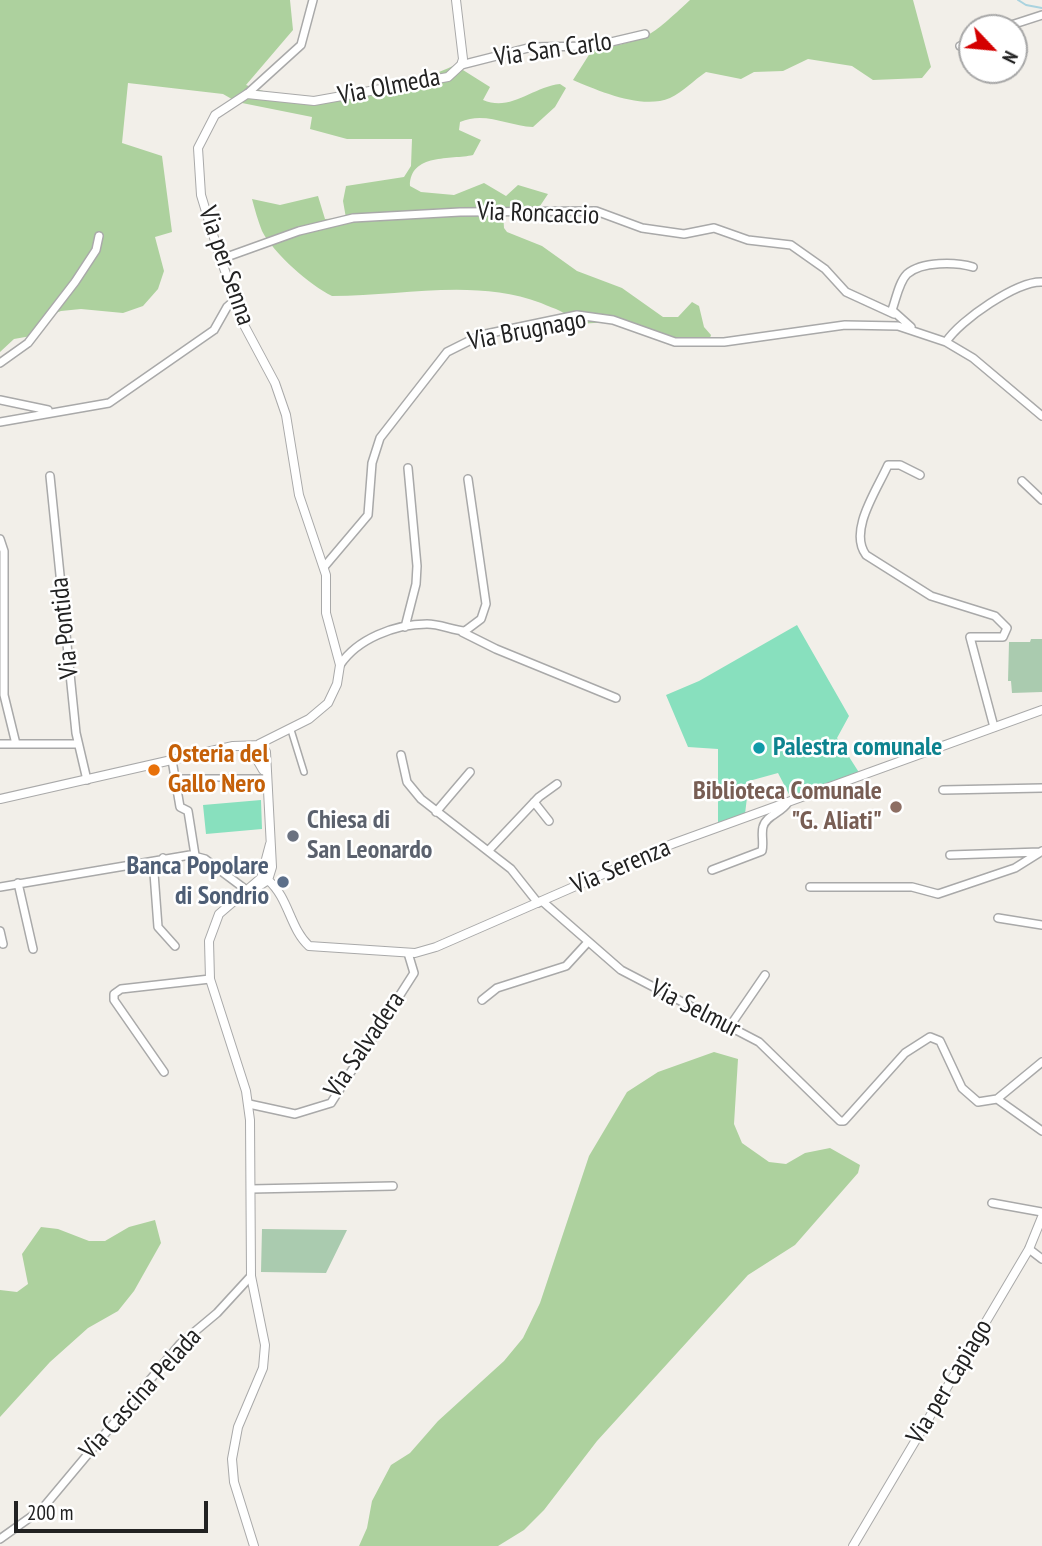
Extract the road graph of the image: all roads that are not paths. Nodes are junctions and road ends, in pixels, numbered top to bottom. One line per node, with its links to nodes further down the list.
1 (313, 0): 5 (street, Via per Senna)
2 (456, 0): 4 (street, Via Olmeda)
3 (645, 34): 4 (street, Via San Carlo)
4 (461, 65): 5 (street, Via Olmeda)
5 (247, 94): 7 (street, Via per Senna)
6 (99, 236): 14 (street)
7 (221, 259): 10 (street, Via per Senna); 11 (street, Via Roncaccio)
8 (972, 267): 11 (street)
9 (1042, 282): 13 (street)
10 (235, 300): 16 (street); 26 (street, Via per Senna)
11 (894, 314): 12 (street, Via Roncaccio)
12 (913, 331): 13 (street, Via Brugnago); 26 (street, Via Brugnago)
13 (946, 342): 17 (street, Via Brugnago)
14 (0, 363)
15 (0, 400): 16 (street)
16 (52, 411): 18 (street)
17 (1042, 416)
18 (0, 422)
19 (408, 468): 27 (street)
20 (920, 475): 32 (street)
21 (50, 476): 36 (street, Via Pontida)
22 (468, 479): 28 (street)
23 (1022, 481): 24 (street)
24 (1042, 500)
25 (0, 539): 35 (street)
26 (324, 567): 29 (street, Via per Senna)
27 (405, 627): 28 (street); 29 (street)
28 (458, 630): 30 (street)
29 (340, 665): 33 (street)
30 (616, 698)
31 (1042, 712): 32 (street, Via Serenza)
32 (994, 727): 50 (street, Via Serenza)
33 (291, 730): 37 (street); 40 (street)
34 (0, 744): 35 (street)
35 (16, 744): 36 (street)
36 (78, 744): 44 (street, Via Pontida)
37 (259, 751): 39 (street); 42 (street)
38 (401, 755): 51 (street, Via Selmur)
39 (172, 760): 43 (street); 44 (street)
40 (304, 772)
41 (470, 772): 51 (street)
42 (265, 775): 43 (street); 53 (street)
43 (176, 778): 56 (street)
44 (87, 779): 48 (street)
45 (557, 784): 49 (street)
46 (1042, 788): 47 (street)
47 (943, 790)
48 (0, 799)
49 (534, 802): 52 (street); 54 (street)
50 (788, 802): 60 (street); 66 (street, Via Serenza)
51 (436, 812): 54 (street, Via Selmur)
52 (549, 821)
53 (270, 844): 57 (street); 61 (street)
54 (489, 850): 66 (street, Via Selmur)
55 (1041, 852): 58 (street); 64 (street)
56 (195, 855): 59 (street); 65 (street)
57 (268, 855): 61 (street); 65 (street)
58 (950, 855)
59 (163, 858): 62 (street); 72 (street)
60 (712, 870)
61 (268, 880): 65 (street); 74 (street, Via Serenza)
62 (18, 883): 63 (street); 73 (street)
63 (0, 887)
64 (810, 887)
65 (248, 891): 76 (street)
66 (540, 902): 70 (street, Via Selmur); 74 (street, Via Serenza)
67 (998, 918): 68 (street)
68 (1042, 925)
69 (0, 931): 71 (street)
70 (588, 942): 77 (street); 78 (street, Via Selmur)
71 (3, 944)
72 (175, 946)
73 (33, 948)
74 (408, 953): 82 (street, Via Salvadera)
75 (765, 975): 78 (street)
76 (210, 979): 80 (street); 82 (street)
77 (482, 1000)
78 (730, 1026): 81 (street, Via Selmur)
79 (1042, 1062): 81 (street)
80 (164, 1072)
81 (997, 1100): 83 (street)
82 (249, 1104): 85 (street)
83 (1042, 1131)
84 (393, 1186): 85 (street)
85 (251, 1189): 90 (street)
86 (992, 1203): 87 (street)
87 (1042, 1214): 88 (street, Via per Capiago)
88 (1029, 1249): 89 (street); 93 (street, Via per Capiago)
89 (1042, 1259)
90 (251, 1276): 91 (street, Via Cascina Pelada); 92 (street)
91 (0, 1539)
92 (254, 1546)
93 (853, 1546)

